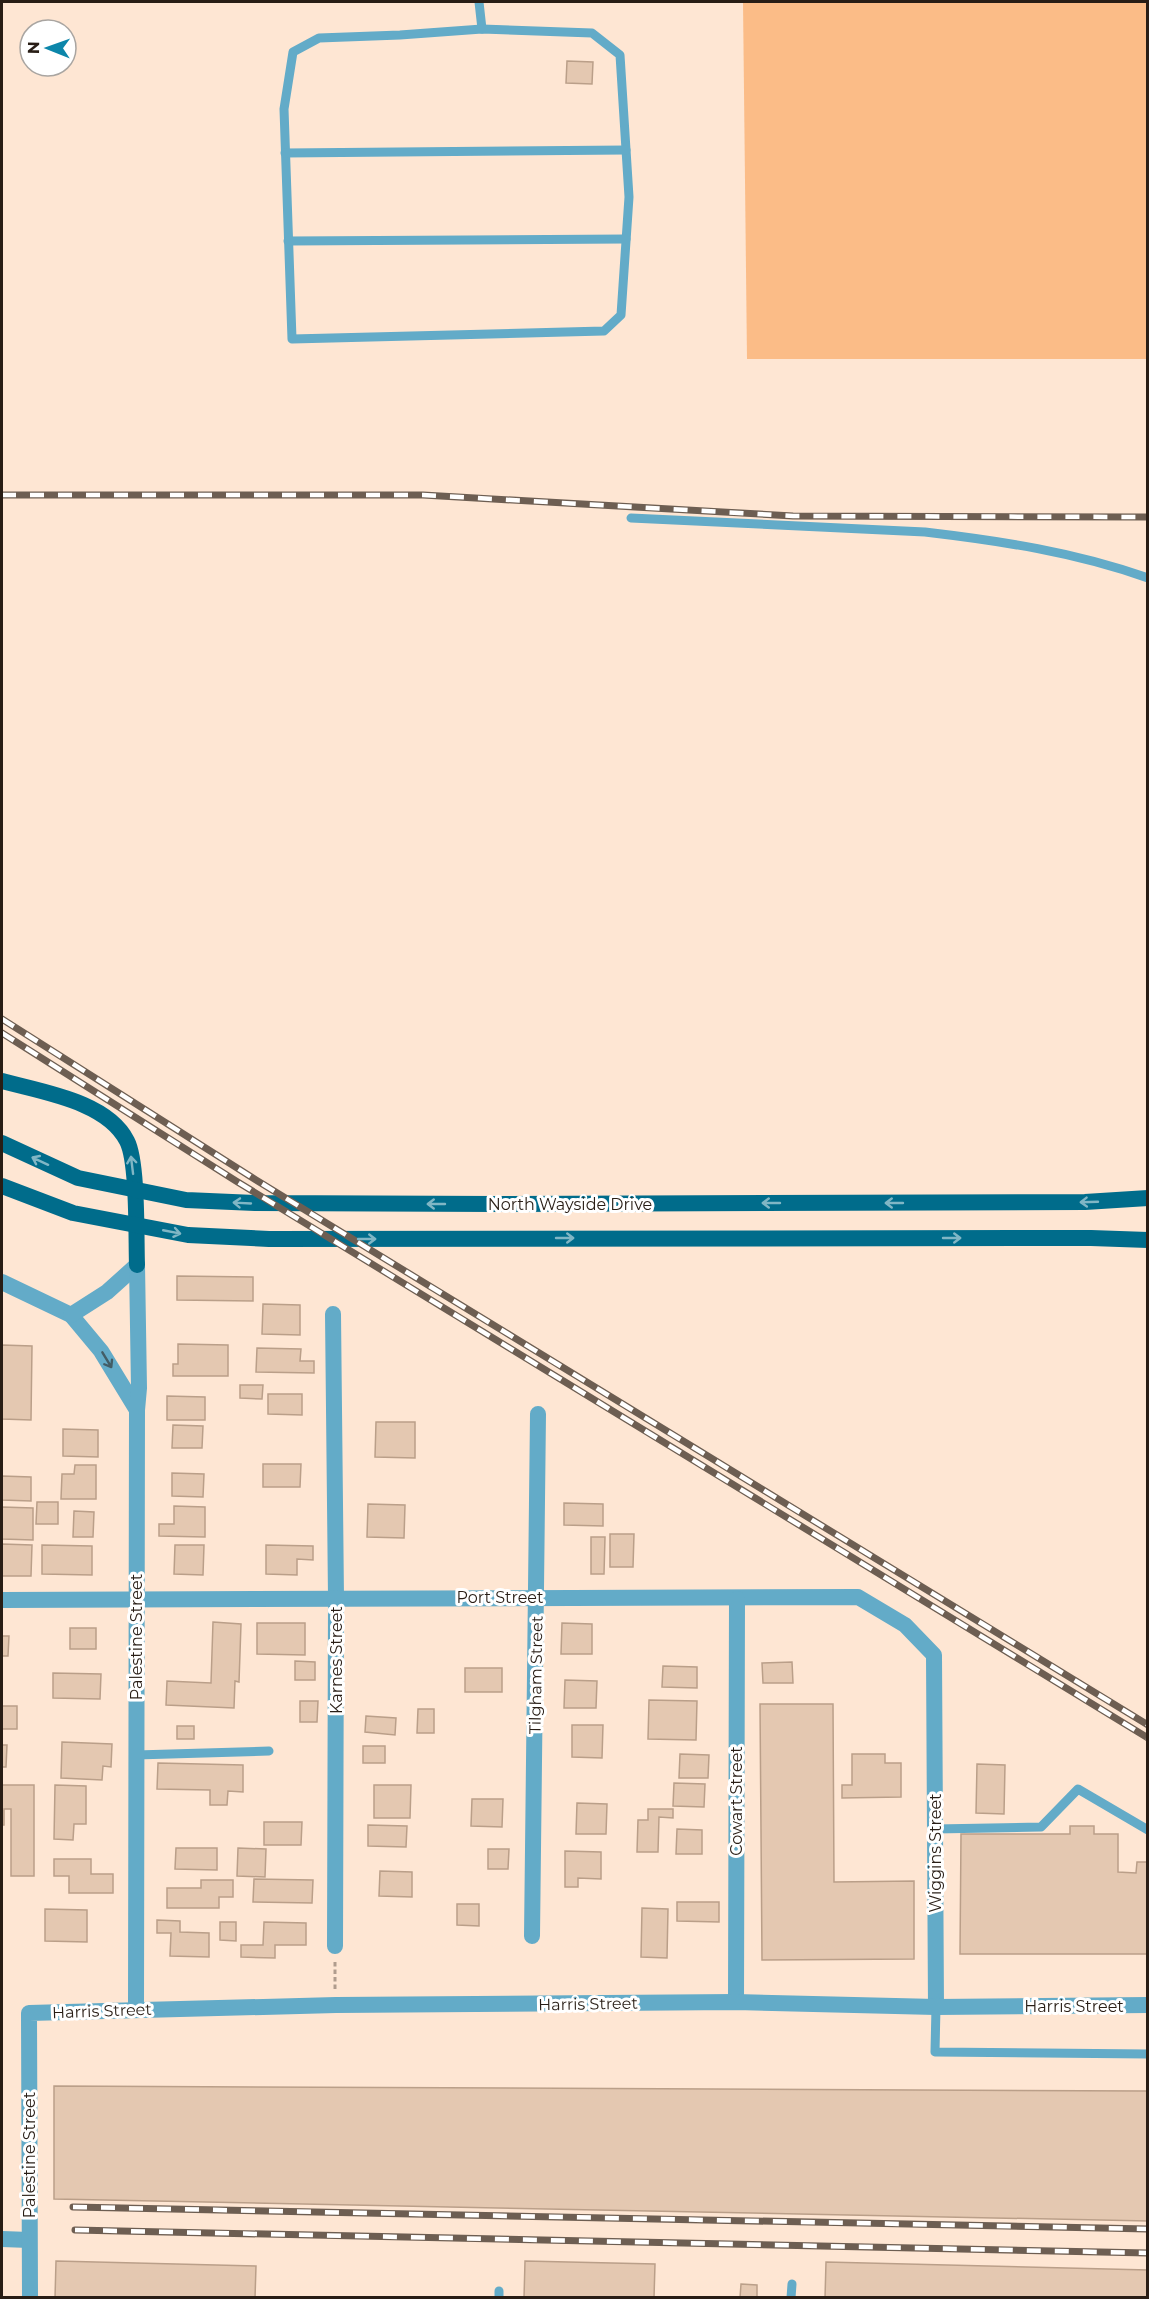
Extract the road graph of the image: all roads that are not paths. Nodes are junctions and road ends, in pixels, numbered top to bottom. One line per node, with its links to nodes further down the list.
1 (479, 2): 2 (lane)
2 (482, 29): 3 (lane); 4 (lane)
3 (626, 150): 4 (lane); 5 (lane)
4 (285, 153): 6 (lane)
5 (626, 239): 6 (lane); 6 (lane)
6 (288, 241)
7 (631, 518): 8 (lane)
8 (1148, 578)
9 (2, 1081): 14 (main road, one-way to 9)
10 (2, 1143): 12 (main road, North Wayside Drive, one-way to 10)
11 (2, 1186): 13 (main road, North Wayside Drive, one-way to 13)
12 (1148, 1198)
13 (1148, 1240)
14 (137, 1265): 17 (street); 18 (street, Palestine Street)
15 (2, 1282): 17 (street)
16 (333, 1314): 22 (street, Karnes Street)
17 (71, 1315): 18 (street, one-way to 18)
18 (137, 1410): 21 (street, Palestine Street)
19 (538, 1414): 20 (street, Tilgham Street)
20 (538, 1597): 22 (street, Port Street); 23 (street, Port Street); 30 (street, Tilgham Street)
21 (136, 1598): 22 (street, Port Street); 24 (street, Port Street); 27 (street, Palestine Street)
22 (336, 1598): 31 (street, Karnes Street)
23 (737, 1599): 25 (street, Port Street); 32 (street, Cowart Street)
24 (2, 1600)
25 (935, 1699): 28 (street, Wiggins Street)
26 (269, 1751): 27 (lane)
27 (136, 1755): 35 (street, Palestine Street)
28 (935, 1829): 29 (lane); 34 (street, Wiggins Street)
29 (1148, 1830)
30 (532, 1936)
31 (335, 1946)
32 (736, 2002): 34 (street, Harris Street); 35 (street, Harris Street)
33 (1148, 2006): 34 (street, Harris Street)
34 (936, 2007): 37 (lane)
35 (136, 2009): 36 (street, Harris Street)
36 (29, 2013): 39 (street, Palestine Street)
37 (1148, 2054)
38 (2, 2239): 39 (street)
39 (29, 2240): 41 (street, Palestine Street)
40 (792, 2284): 42 (lane)
41 (30, 2298)
42 (791, 2298)

